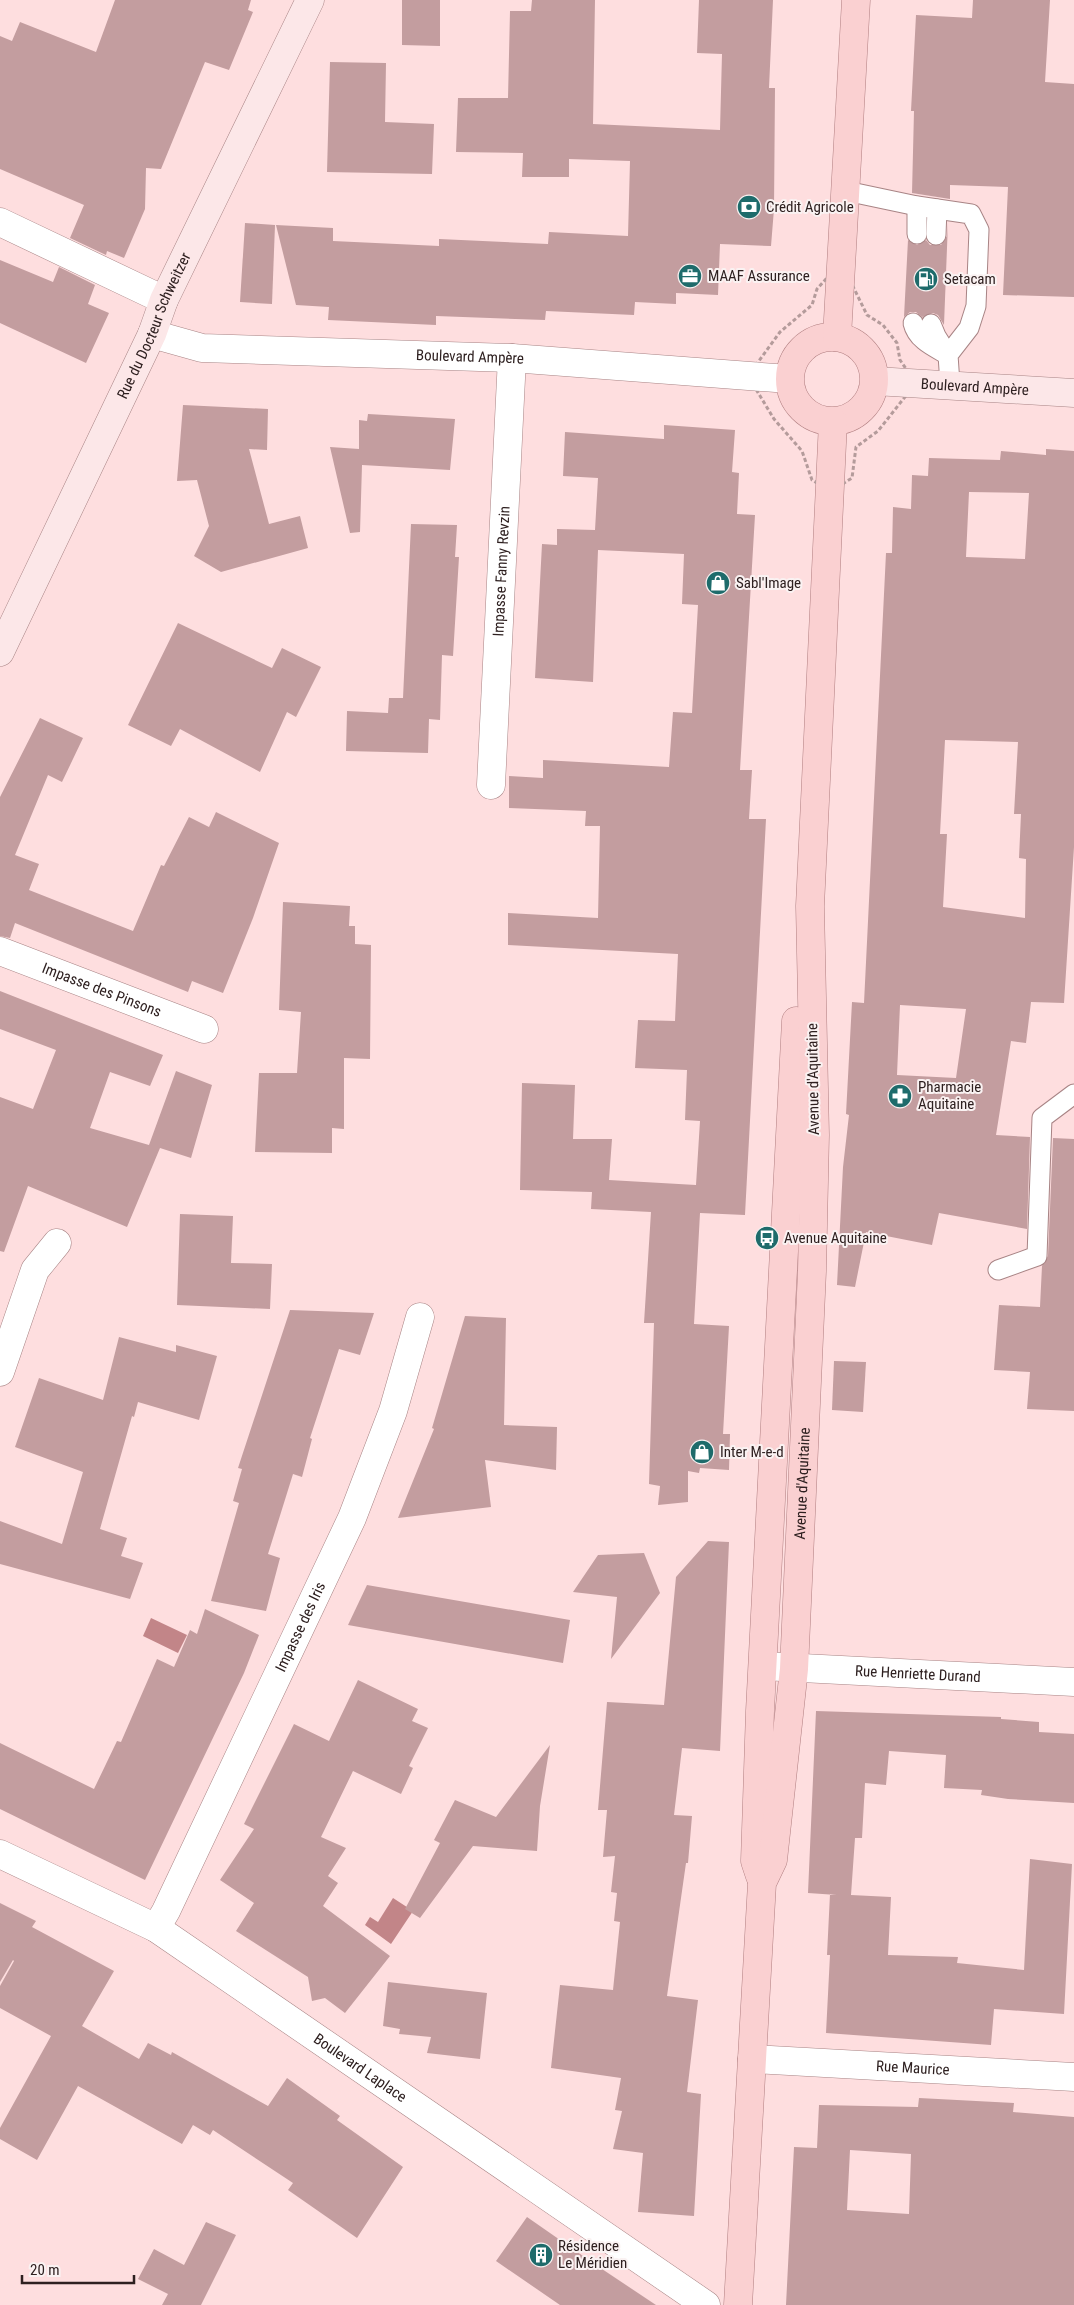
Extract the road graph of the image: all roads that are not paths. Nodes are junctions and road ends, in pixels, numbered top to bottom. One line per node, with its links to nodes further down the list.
1 (310, 0): 9 (street, Rue du Docteur Schweitzer)
2 (856, 0): 3 (main road)
3 (846, 191): 4 (lane); 12 (main road)
4 (917, 206): 5 (lane); 7 (lane)
5 (937, 209): 8 (lane); 13 (lane)
6 (0, 222): 9 (street)
7 (917, 234)
8 (936, 235)
9 (164, 300): 11 (street, Rue du Docteur Schweitzer)
10 (922, 324): 13 (lane)
11 (152, 334): 14 (street, Boulevard Ampère); 20 (street, Rue du Docteur Schweitzer)
12 (837, 337): 15 (main road); 16 (main road)
13 (948, 356): 17 (lane)
14 (512, 358): 15 (street, Boulevard Ampère); 21 (street, Impasse Fanny Revzin)
15 (789, 379): 19 (main road)
16 (874, 381): 17 (street, Boulevard Ampère); 19 (main road)
17 (950, 384): 18 (street, Boulevard Ampère)
18 (1074, 393)
19 (833, 422): 22 (main road)
20 (0, 652)
21 (491, 785)
22 (810, 906): 30 (main road, Avenue d'Aquitaine); 31 (main road, Avenue d'Aquitaine)
23 (0, 951): 24 (street, Impasse des Pinsons)
24 (204, 1029)
25 (1074, 1094): 27 (lane)
26 (57, 1243): 29 (street)
27 (998, 1270)
28 (420, 1317): 35 (street, Impasse des Iris)
29 (0, 1372)
30 (763, 1666): 31 (street, Rue Henriette Durand); 34 (main road, Avenue d'Aquitaine)
31 (794, 1669): 32 (street, Rue Henriette Durand); 34 (main road, Avenue d'Aquitaine)
32 (1074, 1682)
33 (0, 1854): 35 (street, Boulevard Laplace)
34 (762, 1883): 36 (main road)
35 (156, 1928): 38 (street, Boulevard Laplace)
36 (752, 2059): 37 (street, Rue Maurice); 39 (main road)
37 (1074, 2077)
38 (706, 2305)
39 (738, 2305)

